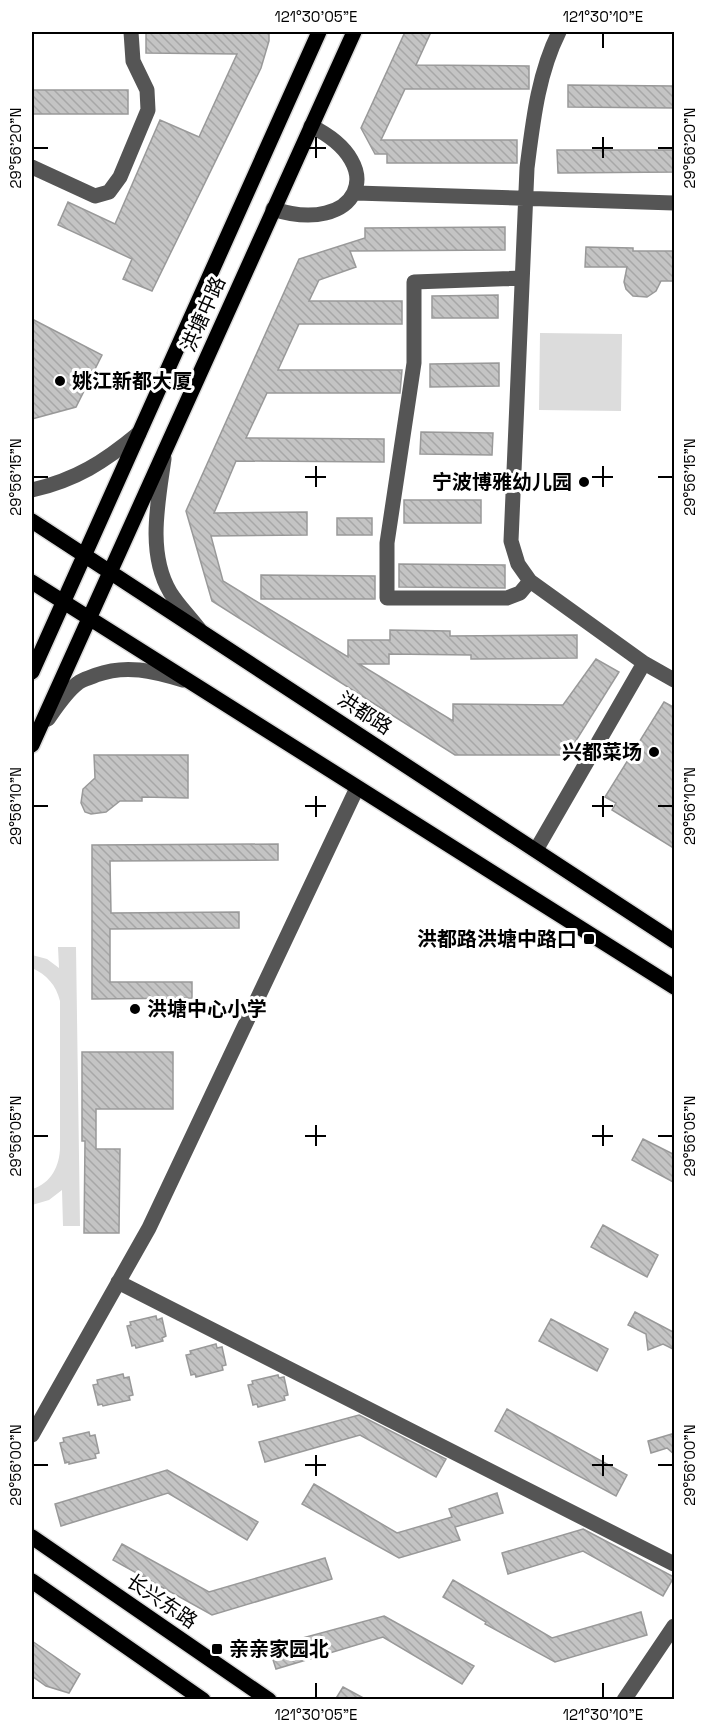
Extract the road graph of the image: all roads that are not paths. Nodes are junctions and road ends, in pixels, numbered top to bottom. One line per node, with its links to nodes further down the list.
1 (131, 32): 6 (street)
2 (319, 32): 12 (main road, 洪塘中路)
3 (354, 32): 5 (main road, 洪塘中路)
4 (559, 32): 8 (street)
5 (311, 126): 7 (street); 10 (main road, 洪塘中路)
6 (32, 167)
7 (356, 193): 8 (street); 10 (street)
8 (525, 199): 9 (street); 11 (street)
9 (675, 203)
10 (273, 209): 13 (main road, 洪塘中路)
11 (522, 278): 18 (street); 18 (street)
12 (139, 433): 14 (street); 16 (main road, 洪塘中路)
13 (165, 450): 17 (main road, 洪塘中路); 22 (street)
14 (32, 490)
15 (32, 521): 16 (main road, 洪都路)
16 (85, 556): 17 (main road, 洪都路); 20 (main road, 洪塘中路)
17 (111, 573): 21 (main road, 洪塘中路); 22 (main road, 洪都路)
18 (530, 581): 23 (street)
19 (32, 582): 20 (main road)
20 (63, 603): 21 (main road); 24 (main road, 洪塘中路)
21 (89, 620): 26 (main road); 27 (main road, 洪塘中路)
22 (201, 632): 29 (main road, 洪都路)
23 (644, 663): 25 (street); 29 (street)
24 (32, 672)
25 (675, 680)
26 (188, 682): 27 (street); 28 (main road)
27 (34, 739)
28 (357, 788): 31 (main road); 32 (street)
29 (536, 850): 30 (main road, 洪都路)
30 (675, 941)
31 (675, 987)
32 (118, 1282): 33 (street); 35 (street)
33 (32, 1435)
34 (32, 1537): 39 (main road, 长兴东路)
35 (675, 1564)
36 (32, 1581): 38 (main road)
37 (675, 1626): 40 (street)
38 (202, 1700)
39 (269, 1700)
40 (624, 1700)

